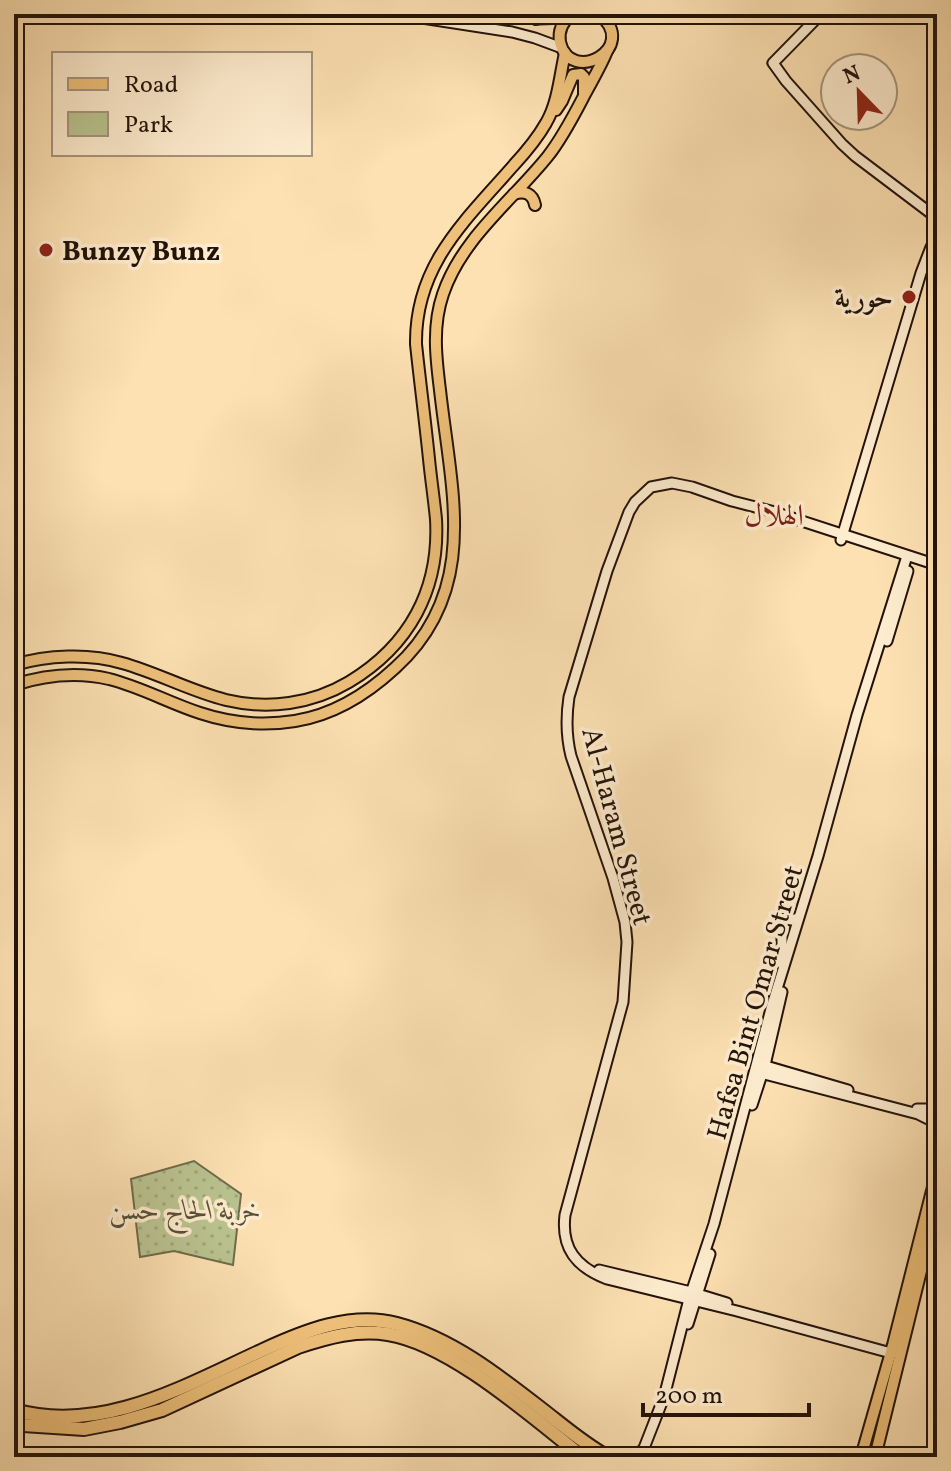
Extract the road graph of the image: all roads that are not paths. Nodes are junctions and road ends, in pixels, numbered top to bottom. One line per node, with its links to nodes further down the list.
1 (396, 14): 9 (street)
2 (488, 14): 7 (street)
3 (599, 14): 8 (main road)
4 (607, 14): 8 (main road)
5 (821, 14): 16 (street)
6 (570, 15): 7 (street); 10 (main road)
7 (541, 17): 9 (street)
8 (610, 27): 11 (main road)
9 (535, 38): 10 (street)
10 (564, 50): 11 (main road); 13 (main road)
11 (607, 51): 12 (main road)
12 (584, 95): 13 (main road); 14 (main road)
13 (551, 114): 21 (main road)
14 (514, 194): 15 (main road); 22 (main road)
15 (535, 205)
16 (934, 214)
17 (937, 236): 18 (street)
18 (842, 538): 19 (street, Al-Haram Street); 32 (street, Al-Haram Street)
19 (908, 560): 20 (street, Al-Haram Street); 23 (street, Hafsa Bint Omar Street); 27 (street, Hafsa Bint Omar Street)
20 (937, 568)
21 (14, 665)
22 (14, 685)
23 (798, 918): 24 (street); 26 (street, Hafsa Bint Omar Street)
24 (784, 919)
25 (782, 931): 26 (street)
26 (782, 972): 27 (street, Hafsa Bint Omar Street)
27 (760, 1069): 28 (street); 29 (street); 32 (street, Hafsa Bint Omar Street)
28 (937, 1109)
29 (937, 1125)
30 (937, 1171): 33 (main road)
31 (937, 1206): 41 (main road)
32 (693, 1297): 33 (street, Al-Haram Street); 38 (street, Hafsa Bint Omar Street); 39 (street, Hafsa Bint Omar Street)
33 (891, 1351): 40 (main road)
34 (14, 1410): 37 (highway)
35 (14, 1423): 36 (highway)
36 (583, 1457)
37 (608, 1457)
38 (636, 1457)
39 (647, 1457)
40 (861, 1457)
41 (875, 1457)

